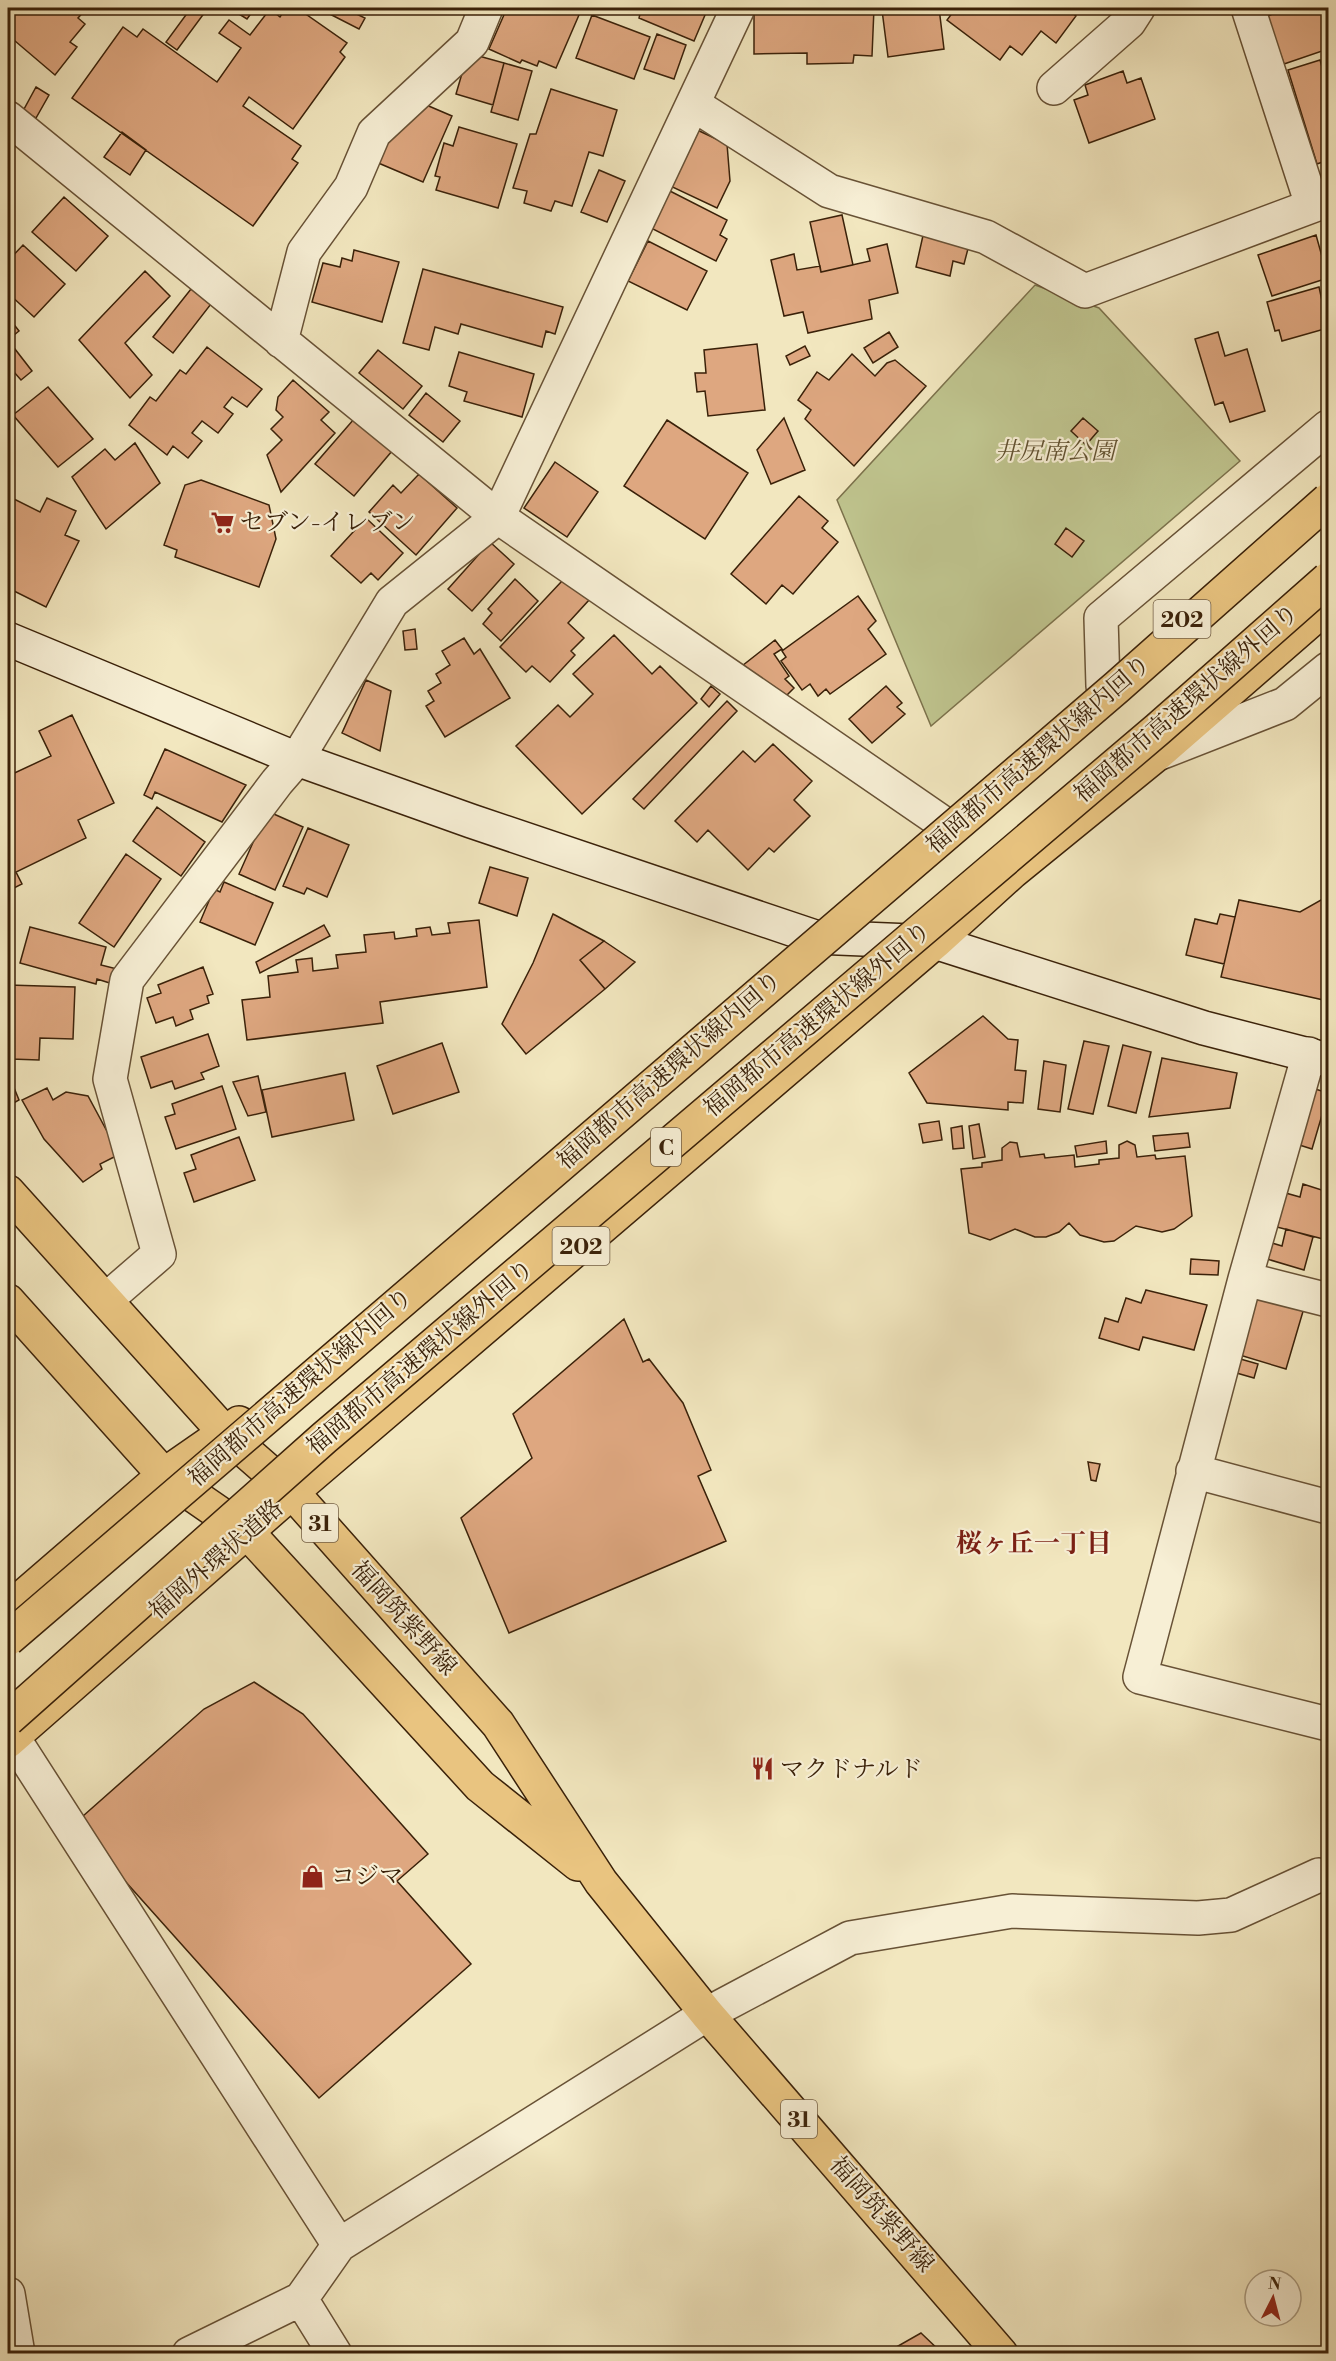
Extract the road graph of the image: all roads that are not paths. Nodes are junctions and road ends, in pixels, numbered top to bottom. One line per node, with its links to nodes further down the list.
1 (486, 8): 9 (street)
2 (738, 8): 6 (street)
3 (1138, 8): 5 (street)
4 (1248, 8): 8 (street)
5 (1054, 88)
6 (693, 104): 8 (street); 13 (street)
7 (8, 118): 9 (street)
8 (1321, 202)
9 (281, 341): 13 (street)
10 (1329, 427): 18 (street)
11 (1329, 493): 18 (main road, 202)
12 (1329, 500): 37 (main road, 福岡都市高速環状線内回り / C, bridge)
13 (498, 517): 20 (street); 21 (street)
14 (1329, 579): 39 (main road, 福岡都市高速環状線外回り / C, bridge)
15 (1329, 605): 19 (main road, 福岡外環状道路 / 202)
16 (8, 639): 20 (street)
17 (1329, 669): 19 (street)
18 (1103, 686): 21 (main road, 202)
19 (1157, 754): 23 (main road, 福岡外環状道路 / 202)
20 (297, 759): 22 (street); 27 (street)
21 (943, 823): 22 (main road, 202)
22 (815, 937): 23 (street); 30 (main road, 202)
23 (936, 942): 24 (street); 33 (main road, 福岡外環状道路 / 202)
24 (1319, 1057): 26 (street)
25 (8, 1192): 27 (main road, 福岡筑紫野線 / 31)
26 (1245, 1279): 28 (street); 31 (street)
27 (107, 1299): 30 (main road, 福岡筑紫野線 / 31)
28 (1329, 1300)
29 (8, 1301): 32 (main road, 福岡筑紫野線 / 31)
30 (226, 1434): 32 (main road, 202); 33 (main road, 福岡筑紫野線 / 31)
31 (1193, 1471): 34 (street); 38 (street)
32 (164, 1475): 35 (main road, 福岡筑紫野線 / 31); 36 (main road, 202)
33 (292, 1492): 35 (main road, 福岡外環状道路 / 202); 41 (main road, 福岡筑紫野線 / 31)
34 (1329, 1507)
35 (248, 1533): 39 (main road, 福岡外環状道路 / 202); 41 (main road, 福岡筑紫野線 / 31)
36 (8, 1610)
37 (8, 1639)
38 (1329, 1724)
39 (9, 1732): 43 (street)
40 (1329, 1877): 42 (street)
41 (601, 1882): 42 (main road, 福岡筑紫野線 / 31)
42 (707, 2014): 43 (street); 49 (main road, 福岡筑紫野線 / 31)
43 (339, 2245): 45 (street)
44 (8, 2294): 46 (street)
45 (301, 2299): 47 (street); 48 (street)
46 (18, 2354)
47 (189, 2354)
48 (335, 2354)
49 (1001, 2354)

